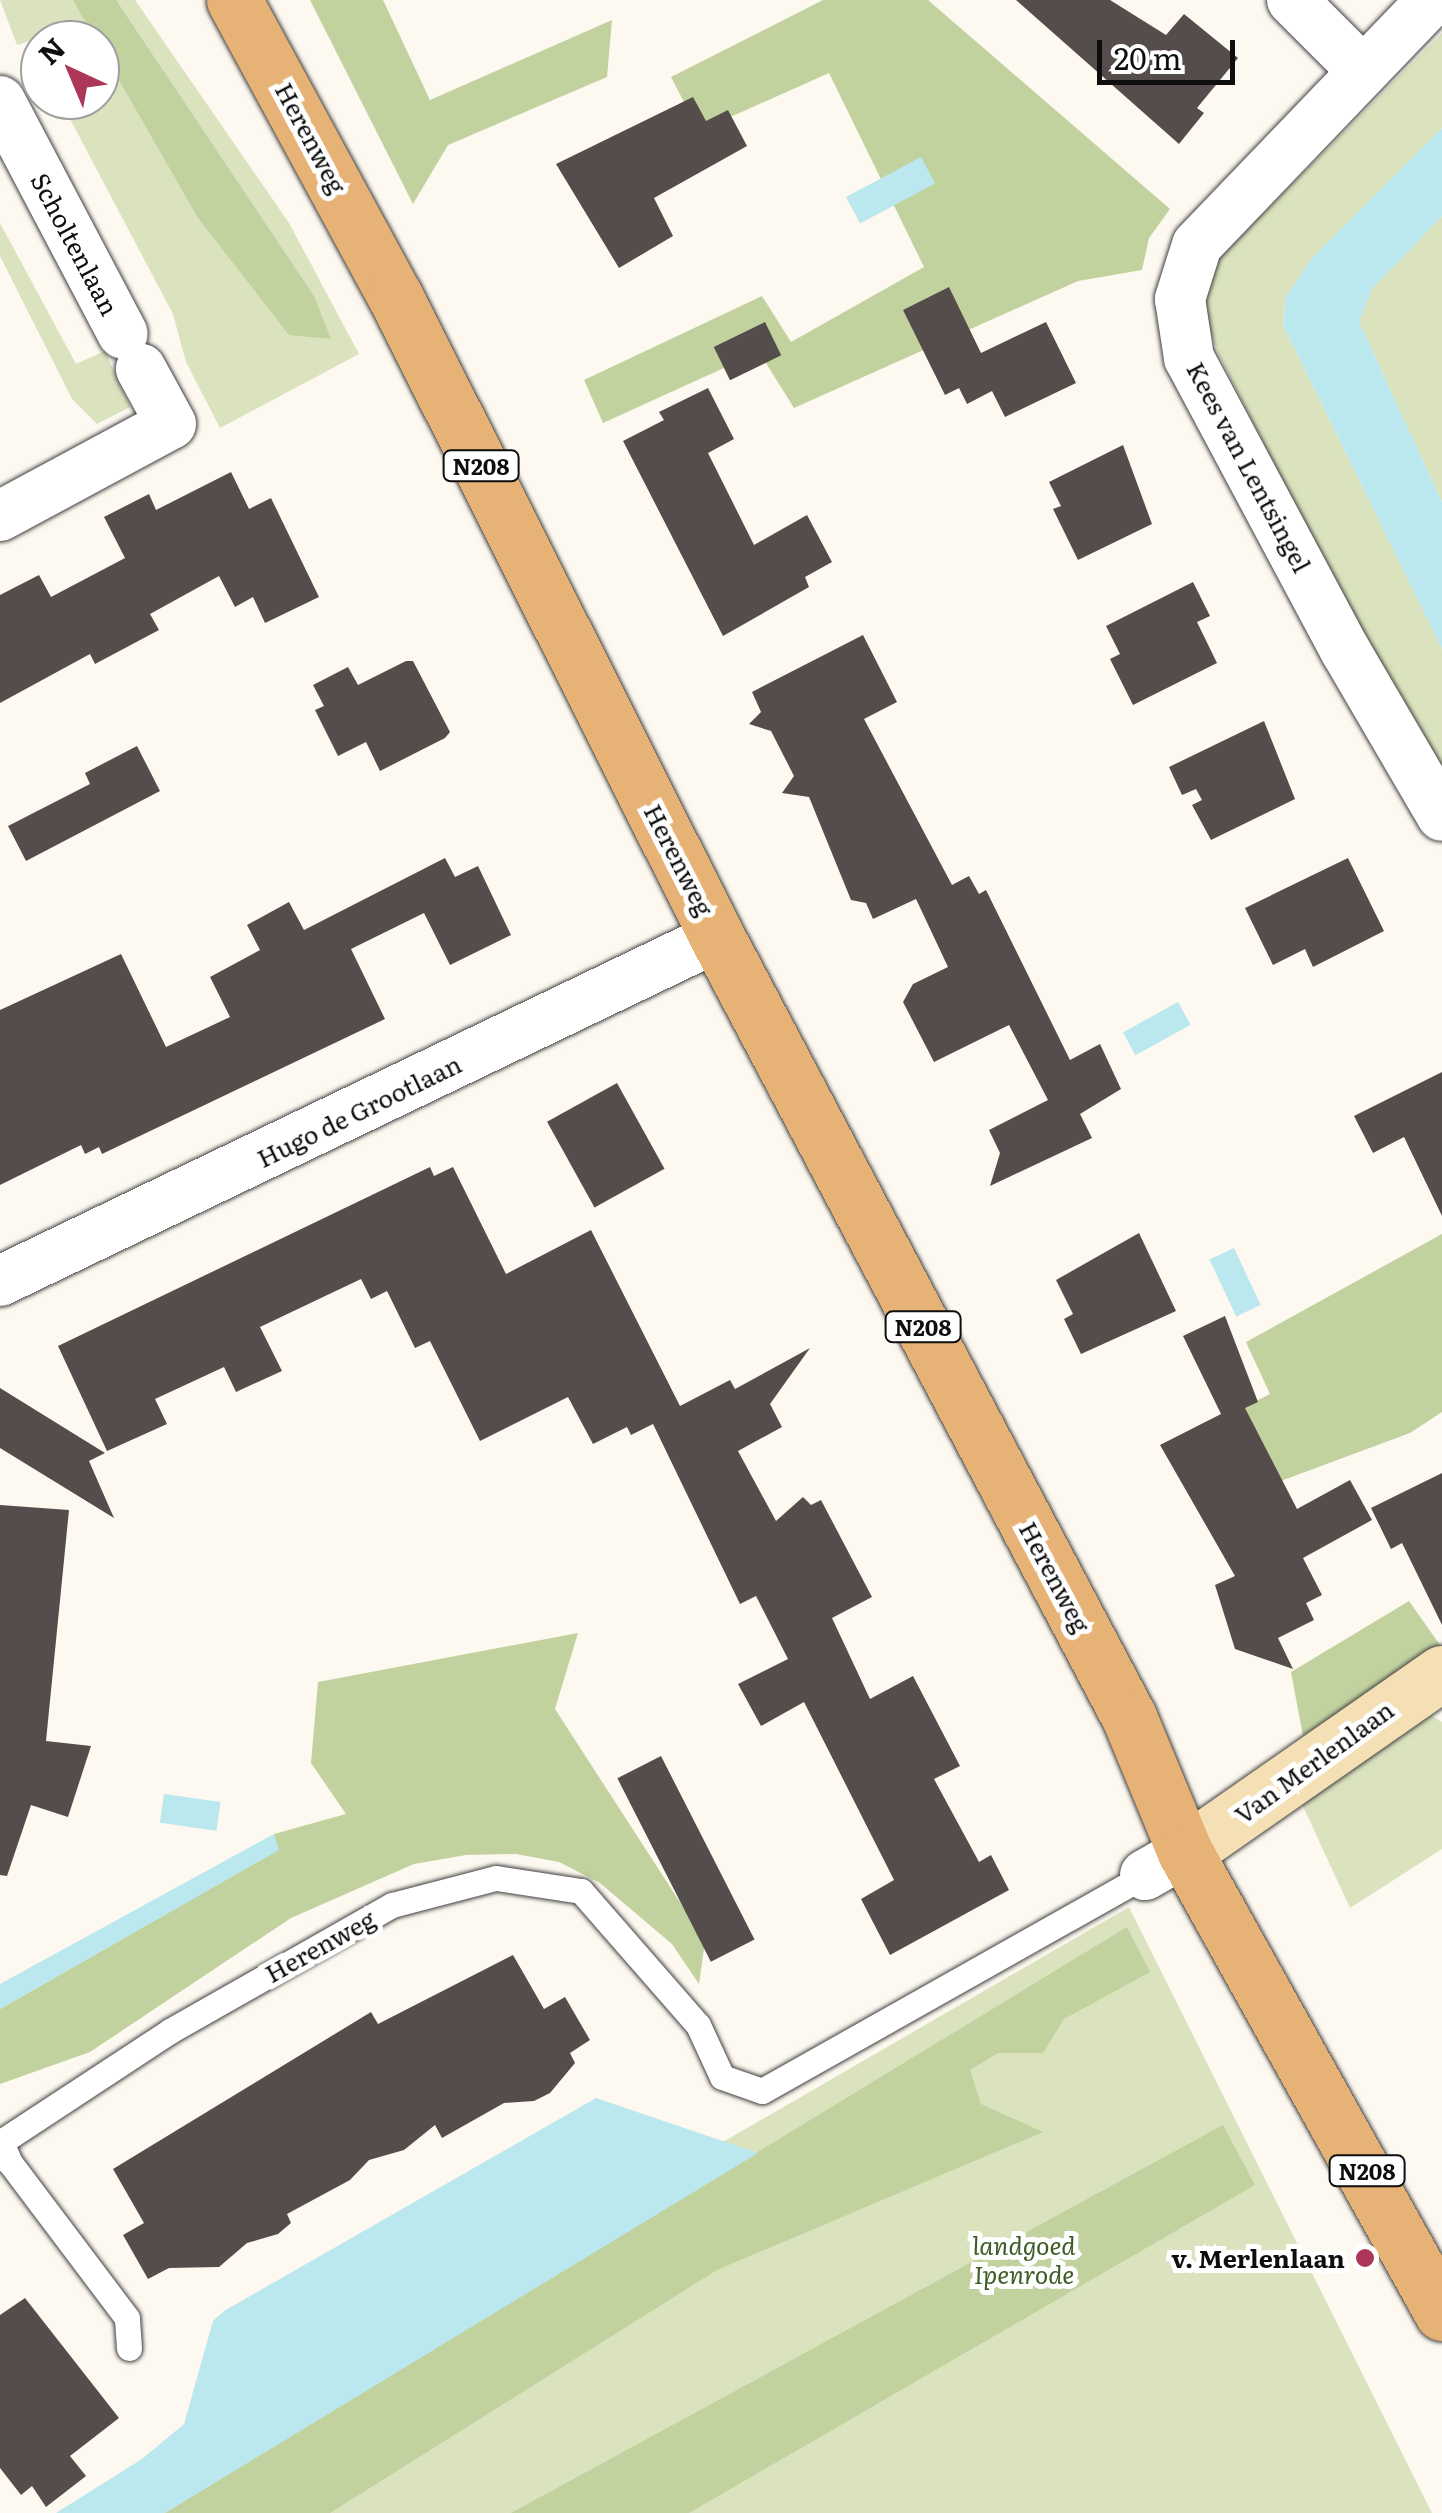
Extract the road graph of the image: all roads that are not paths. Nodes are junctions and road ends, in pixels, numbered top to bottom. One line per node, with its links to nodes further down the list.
1 (234, 0): 8 (main road, Herenweg / N208)
2 (1292, 0): 4 (street)
3 (1432, 0): 4 (street, Kees van Lentsingel)
4 (1364, 70): 7 (street, Kees van Lentsingel)
5 (0, 101): 6 (street, Scholtenlaan)
6 (0, 516)
7 (1442, 816)
8 (717, 937): 9 (street, Hugo de Grootlaan); 11 (main road, Herenweg / N208)
9 (0, 1281)
10 (1442, 1673): 11 (main road, Van Merlenlaan)
11 (1182, 1854): 12 (main road, Herenweg / N208); 13 (lane, Herenweg)
12 (1442, 2312)
13 (130, 2348)

